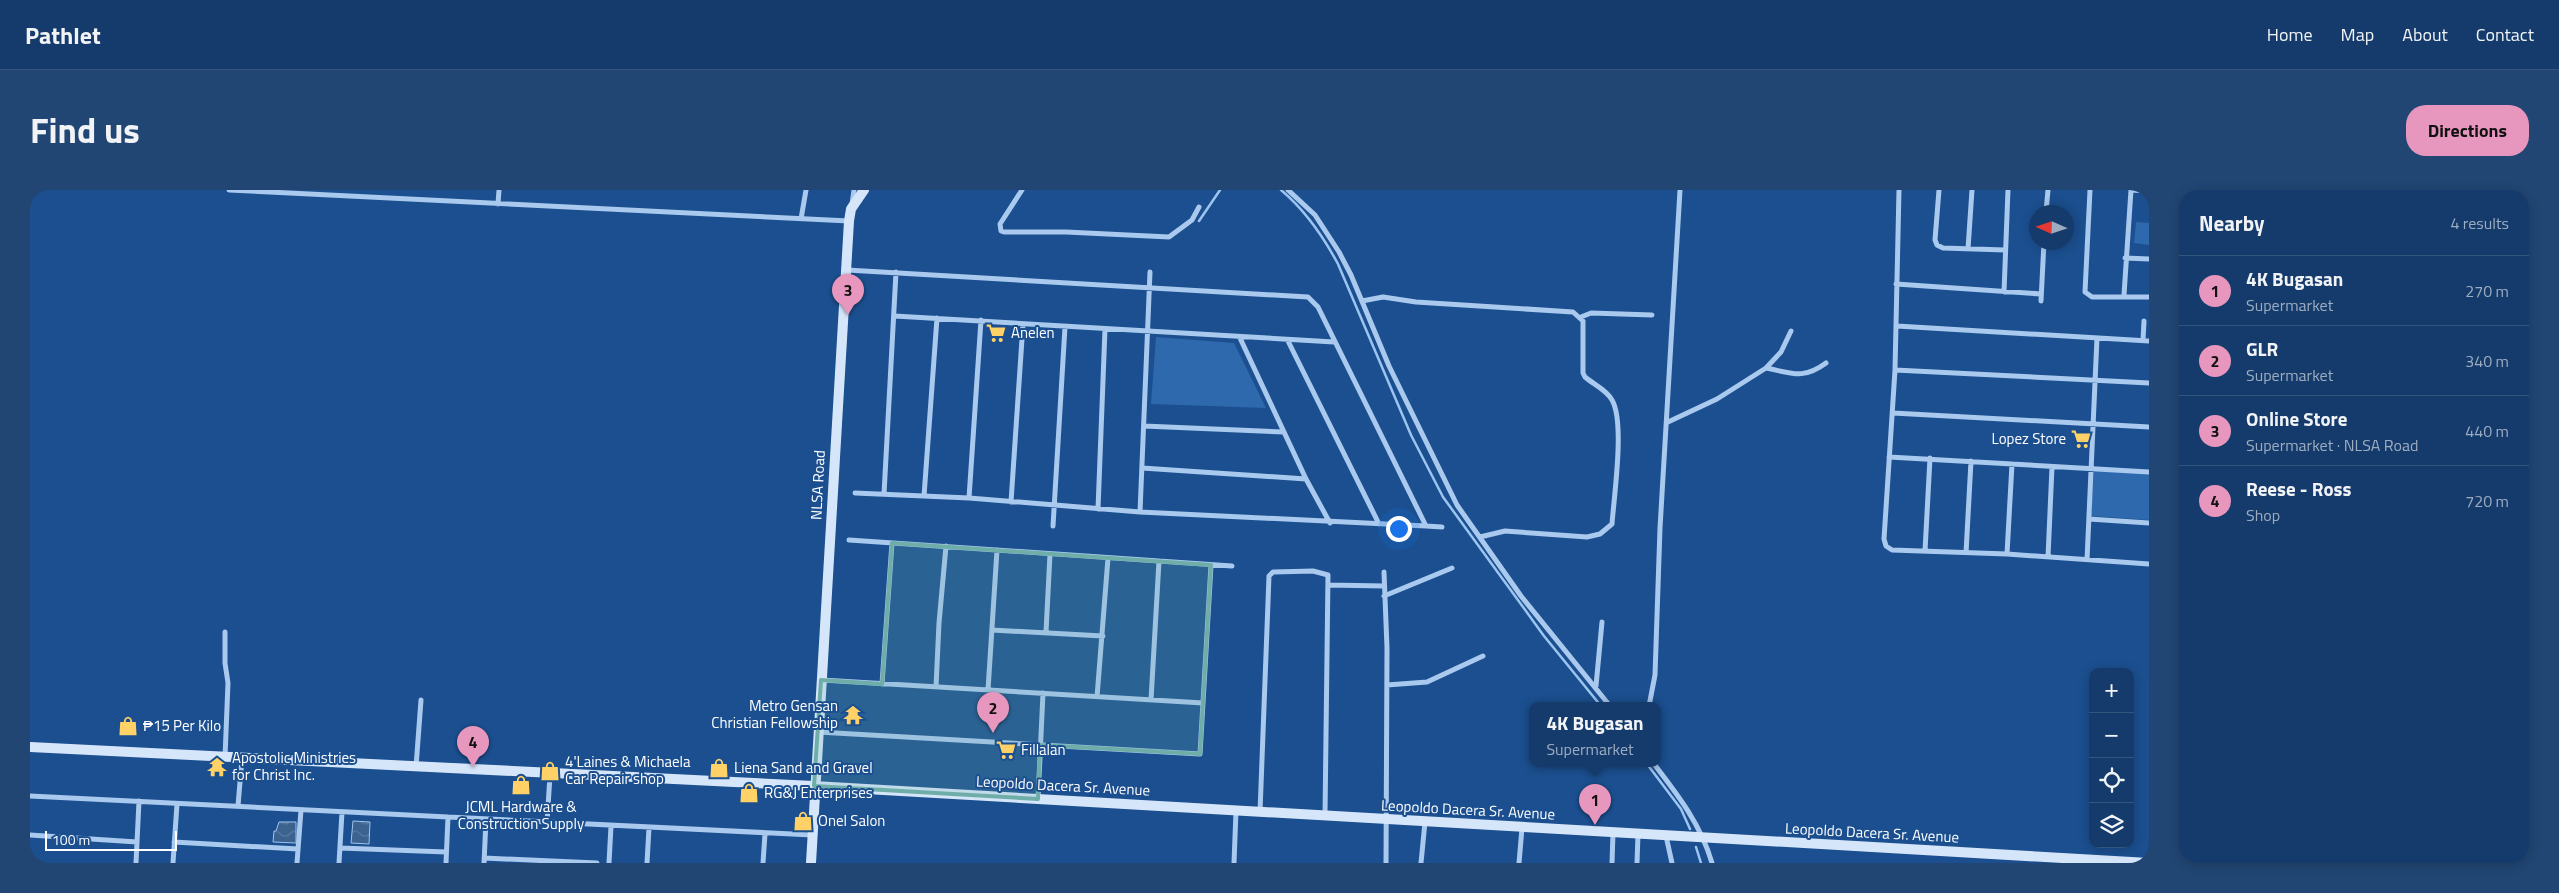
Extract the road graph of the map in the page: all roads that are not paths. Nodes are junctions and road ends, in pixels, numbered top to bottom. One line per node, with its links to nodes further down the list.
1 (229, 190): 16 (street)
2 (499, 190): 18 (street)
3 (806, 190): 22 (street)
4 (854, 190): 21 (street)
5 (864, 190): 21 (main road, NLSA Road)
6 (1022, 190): 20 (street)
7 (1288, 190): 38 (street)
8 (1680, 190): 63 (street)
9 (1899, 190): 32 (street)
10 (1939, 190): 24 (street)
11 (1972, 190): 24 (street)
12 (2008, 190): 25 (street)
13 (2048, 190): 19 (street)
14 (2090, 190): 36 (street)
15 (2131, 190): 17 (street); 27 (street)
16 (276, 191): 18 (street)
17 (2149, 191)
18 (498, 204): 22 (street)
19 (2047, 205)
20 (1199, 207)
21 (851, 209): 23 (main road, NLSA Road)
22 (801, 219): 23 (street)
23 (849, 221): 29 (main road, NLSA Road)
24 (1968, 249): 25 (street)
25 (2005, 250): 34 (street)
26 (2044, 250): 35 (street)
27 (2126, 258): 28 (street); 36 (street)
28 (2149, 259)
29 (846, 270): 30 (street); 119 (main road, NLSA Road)
30 (896, 272): 33 (street); 40 (street)
31 (1150, 272): 33 (street)
32 (1896, 284): 34 (street); 47 (street)
33 (1150, 288): 50 (street); 56 (street)
34 (2004, 292): 35 (street)
35 (2041, 294): 39 (street)
36 (2124, 295): 37 (street)
37 (2149, 297)
38 (1362, 301): 41 (street); 92 (street)
39 (2041, 301)
40 (895, 316): 43 (street); 78 (street)
41 (1580, 316): 42 (street); 92 (street)
42 (1652, 316)
43 (937, 318): 44 (street); 79 (street)
44 (981, 320): 46 (street); 80 (street)
45 (2144, 321): 55 (street)
46 (1023, 324): 48 (street); 81 (street)
47 (1897, 326): 53 (street); 59 (street)
48 (1065, 327): 49 (street); 82 (street)
49 (1106, 329): 50 (street); 83 (street)
50 (1147, 331): 52 (street); 65 (street)
51 (1791, 331): 58 (street)
52 (1240, 338): 54 (street); 67 (street)
53 (2097, 338): 55 (street); 60 (street)
54 (1288, 341): 56 (street); 88 (street)
55 (2146, 341)
56 (1334, 342): 90 (street)
57 (1826, 363): 58 (street)
58 (1766, 368): 63 (street)
59 (1895, 370): 60 (street); 62 (street)
60 (2095, 380): 61 (street); 64 (street)
61 (2149, 382)
62 (1893, 413): 64 (street); 68 (street)
63 (1668, 422): 130 (street)
64 (2093, 424): 66 (street); 74 (street)
65 (1144, 426): 67 (street); 73 (street)
66 (2149, 427)
67 (1284, 432): 76 (street)
68 (1890, 457): 69 (street); 97 (street)
69 (1930, 458): 70 (street); 97 (street)
70 (1971, 461): 71 (street); 98 (street)
71 (2012, 464): 72 (street); 100 (street)
72 (2052, 466): 74 (street); 101 (street)
73 (1142, 468): 76 (street); 84 (street)
74 (2090, 470): 75 (street); 85 (street)
75 (2149, 472)
76 (1306, 478): 86 (street)
77 (855, 493): 78 (street)
78 (884, 494): 79 (street)
79 (924, 496): 80 (street)
80 (969, 498): 81 (street)
81 (1011, 502): 82 (street)
82 (1055, 507): 83 (street); 89 (street)
83 (1098, 509): 84 (street)
84 (1140, 512): 86 (street)
85 (2089, 519): 87 (street); 103 (street)
86 (1330, 523): 88 (street)
87 (2149, 523)
88 (1379, 524): 90 (street)
89 (1053, 526)
90 (1426, 526): 91 (street)
91 (1442, 527)
92 (1480, 537): 123 (street)
93 (849, 540): 94 (street)
94 (892, 543): 95 (street); 120 (street)
95 (946, 546): 96 (street); 122 (street)
96 (997, 550): 99 (street); 114 (street)
97 (1925, 551): 98 (street)
98 (1966, 553): 100 (street)
99 (1050, 554): 102 (street); 116 (street)
100 (2007, 554): 101 (street)
101 (2048, 557): 103 (street)
102 (1108, 558): 104 (street); 117 (street)
103 (2087, 560): 105 (street)
104 (1159, 561): 106 (street); 128 (street)
105 (2149, 564)
106 (1211, 565): 107 (street); 131 (street)
107 (1232, 566)
108 (1452, 568): 112 (street)
109 (1384, 572): 111 (street)
110 (1328, 585): 111 (street); 149 (street); 150 (street)
111 (1384, 586): 112 (street)
112 (1384, 596): 121 (street)
113 (1602, 622): 123 (street)
114 (992, 630): 116 (street); 124 (street)
115 (225, 632): 135 (street)
116 (1046, 632): 117 (street)
117 (1103, 636): 126 (street)
118 (1483, 656): 121 (street)
119 (821, 680): 120 (street); 132 (main road, NLSA Road)
120 (882, 684): 122 (street)
121 (1387, 686): 153 (street)
122 (936, 687): 124 (street)
123 (1596, 687): 129 (street)
124 (988, 690): 125 (street)
125 (1043, 693): 126 (street); 133 (street)
126 (1097, 696): 128 (street)
127 (421, 700): 137 (street)
128 (1151, 700): 131 (street)
129 (1607, 702)
130 (1650, 702)
131 (1203, 703): 133 (street)
132 (818, 732): 133 (street); 140 (main road, NLSA Road)
133 (1040, 745): 142 (street)
134 (30, 747): 135 (main road, Leopoldo Dacera Sr. Avenue)
135 (225, 757): 136 (main road, Leopoldo Dacera Sr. Avenue)
136 (242, 758): 137 (main road, Leopoldo Dacera Sr. Avenue); 145 (street)
137 (416, 767): 139 (main road, Leopoldo Dacera Sr. Avenue)
138 (1656, 767): 165 (street)
139 (550, 774): 140 (main road, Leopoldo Dacera Sr. Avenue); 154 (street)
140 (814, 786): 142 (main road, Leopoldo Dacera Sr. Avenue); 163 (main road, NLSA Road)
141 (30, 796): 143 (street)
142 (1038, 800): 147 (main road, Leopoldo Dacera Sr. Avenue)
143 (139, 801): 144 (street); 166 (street)
144 (177, 804): 145 (street); 167 (street)
145 (238, 806): 146 (street)
146 (301, 810): 148 (street); 169 (street)
147 (1236, 811): 149 (main road, Leopoldo Dacera Sr. Avenue); 182 (street)
148 (342, 812): 151 (street); 168 (street)
149 (1260, 812): 150 (main road, Leopoldo Dacera Sr. Avenue)
150 (1325, 816): 153 (main road, Leopoldo Dacera Sr. Avenue)
151 (448, 818): 152 (street); 170 (street)
152 (486, 820): 154 (street); 171 (street)
153 (1386, 820): 155 (main road, Leopoldo Dacera Sr. Avenue); 183 (street)
154 (547, 822): 156 (street)
155 (1425, 822): 158 (main road, Leopoldo Dacera Sr. Avenue); 184 (street)
156 (611, 826): 157 (street); 178 (street)
157 (649, 828): 160 (street); 179 (street)
158 (1522, 828): 159 (main road, Leopoldo Dacera Sr. Avenue); 185 (street)
159 (1613, 833): 161 (main road, Leopoldo Dacera Sr. Avenue); 186 (street)
160 (765, 834): 163 (street); 180 (street)
161 (1638, 834): 164 (main road, Leopoldo Dacera Sr. Avenue); 187 (street)
162 (30, 835): 166 (street)
163 (812, 835): 181 (main road, NLSA Road)
164 (1666, 836): 165 (main road, Leopoldo Dacera Sr. Avenue); 188 (street)
165 (1705, 838): 189 (street); 190 (main road, Leopoldo Dacera Sr. Avenue)
166 (136, 842): 172 (street)
167 (174, 842): 169 (street); 173 (street)
168 (340, 848): 170 (street); 175 (street)
169 (298, 849): 174 (street)
170 (446, 852): 176 (street)
171 (484, 861): 177 (street)
172 (136, 863)
173 (173, 863)
174 (297, 863)
175 (339, 863)
176 (446, 863)
177 (597, 863)
178 (609, 863)
179 (647, 863)
180 (763, 863)
181 (811, 863)
182 (1234, 863)
183 (1386, 863)
184 (1421, 863)
185 (1519, 863)
186 (1612, 863)
187 (1637, 863)
188 (1672, 863)
189 (1712, 863)
190 (2149, 863)

